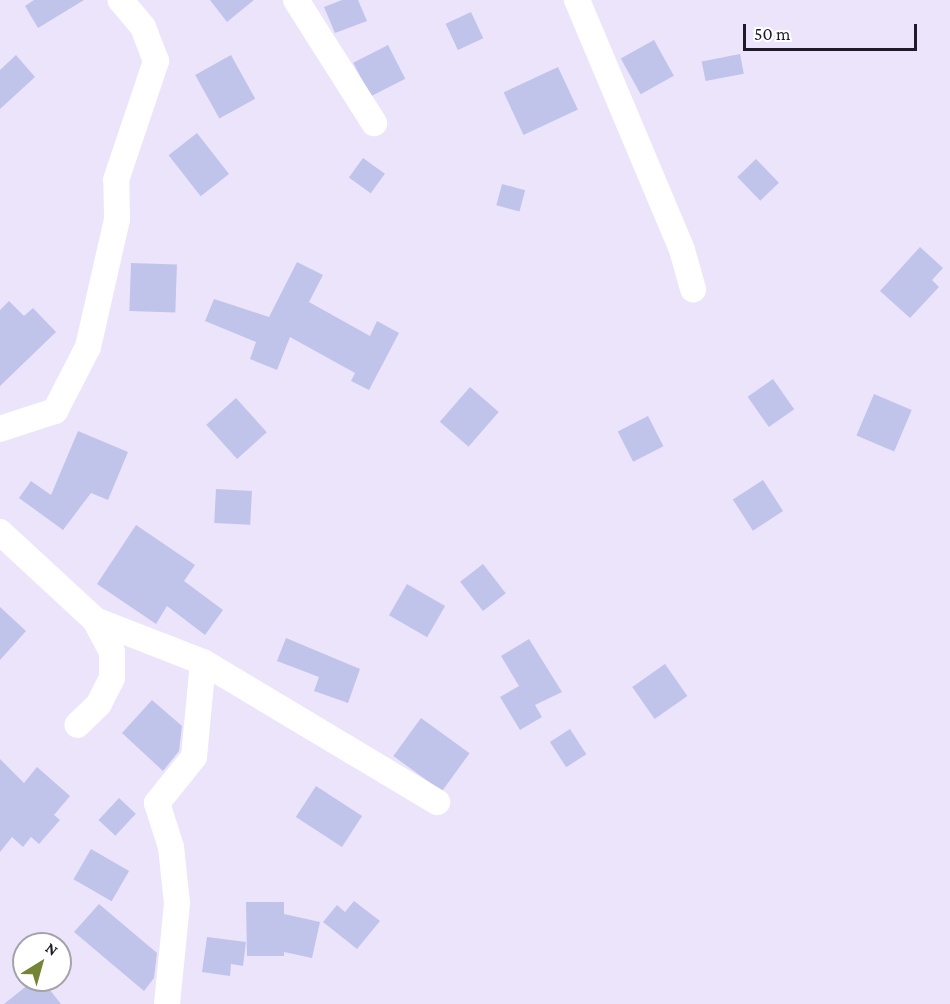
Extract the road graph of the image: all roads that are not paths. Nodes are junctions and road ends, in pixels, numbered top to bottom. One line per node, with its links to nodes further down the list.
1 (120, 0): 6 (street)
2 (296, 0): 4 (street)
3 (577, 0): 5 (street)
4 (374, 123)
5 (693, 289)
6 (0, 429)
7 (0, 532): 8 (street)
8 (95, 620): 9 (street); 10 (street)
9 (203, 662): 11 (street); 12 (street)
10 (77, 725)
11 (437, 802)
12 (167, 1004)

